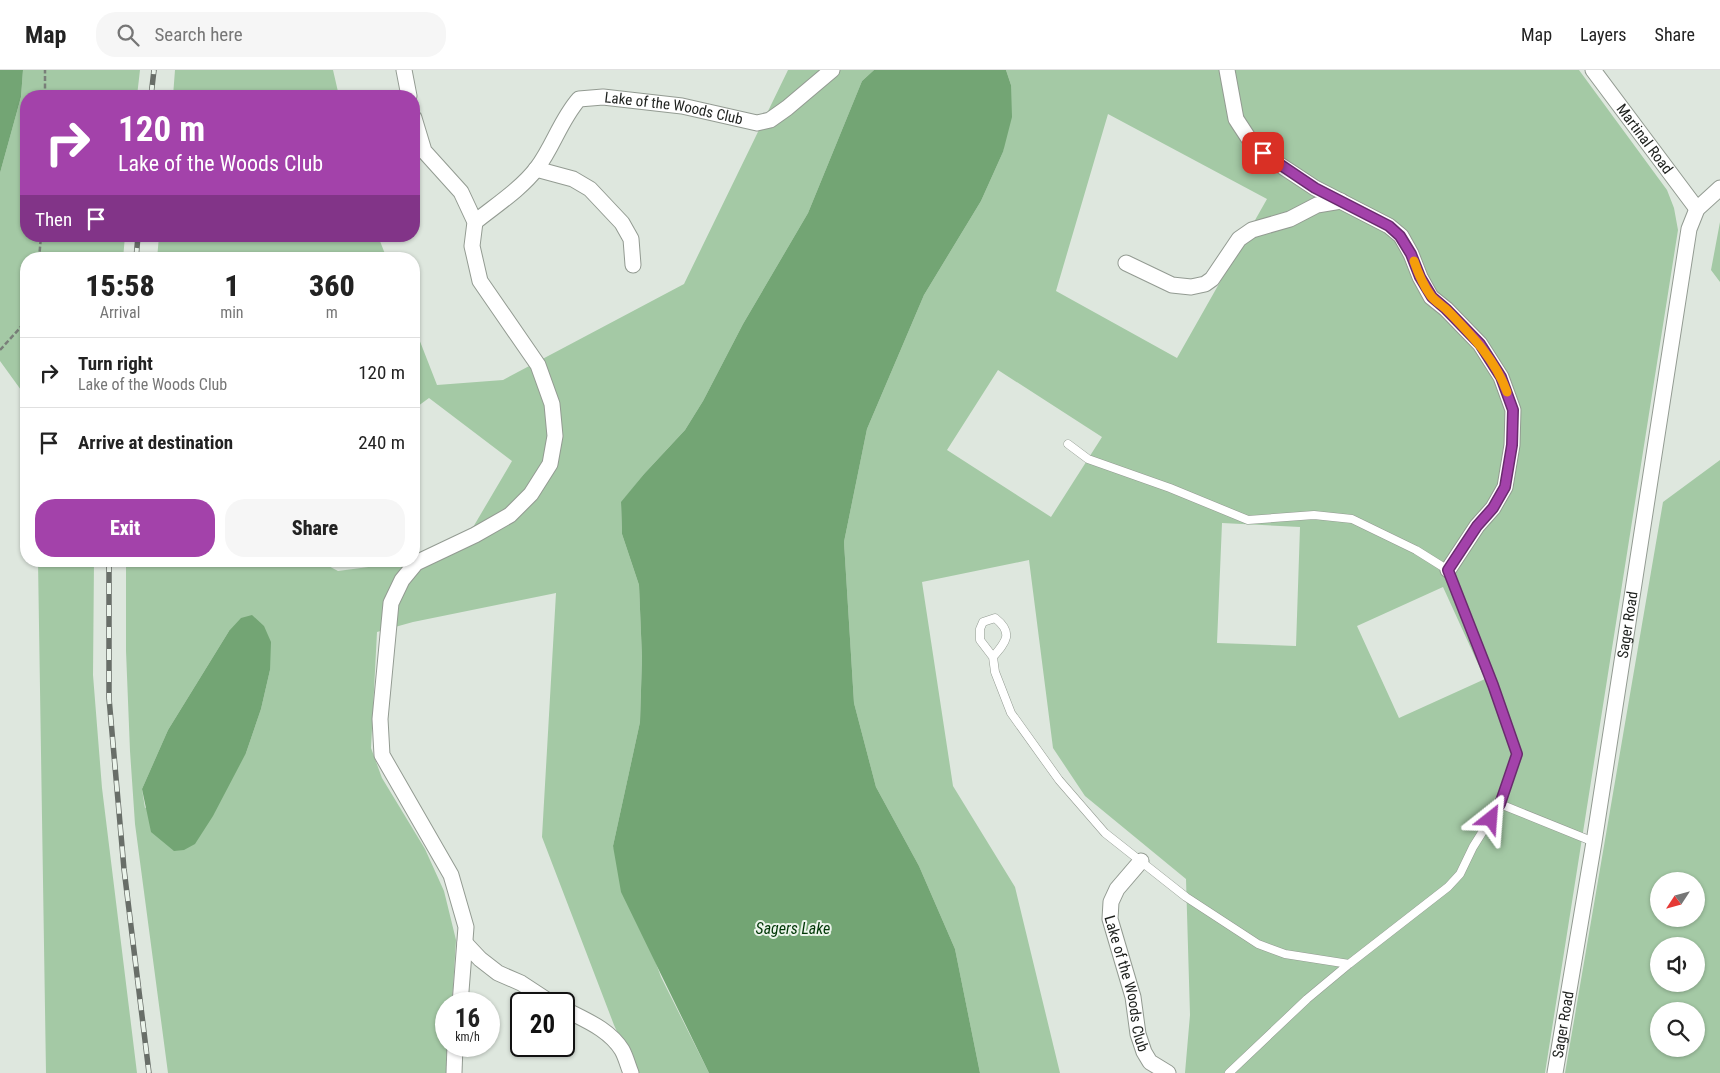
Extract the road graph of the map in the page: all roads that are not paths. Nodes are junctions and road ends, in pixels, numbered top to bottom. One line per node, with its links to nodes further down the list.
1 (404, 70): 5 (street)
2 (832, 70): 7 (street, Lake of the Woods Club)
3 (1227, 70): 9 (street)
4 (1593, 70): 10 (street, Martinal Road)
5 (408, 90)
6 (420, 138): 11 (street)
7 (536, 169): 11 (street, Lake of the Woods Club); 13 (street)
8 (1720, 188): 10 (street, Sager Road)
9 (1341, 201): 12 (street); 17 (street)
10 (1697, 209): 20 (street, Sager Road)
11 (475, 222): 15 (street)
12 (1126, 263)
13 (633, 265)
14 (1068, 444): 17 (lane)
15 (420, 561)
16 (413, 567): 22 (street)
17 (1448, 570): 19 (lane)
18 (993, 658): 18 (lane); 21 (lane)
19 (1500, 804): 20 (lane); 23 (lane)
20 (1594, 842): 32 (street, Sager Road)
21 (1141, 861): 23 (lane); 30 (street, Lake of the Woods Club)
22 (465, 943): 24 (street); 25 (street)
23 (1349, 964): 31 (lane)
24 (461, 992)
25 (535, 992)
26 (575, 1014): 29 (street)
27 (455, 1057): 28 (street)
28 (454, 1073)
29 (630, 1073)
30 (1168, 1073)
31 (1229, 1073)
32 (1555, 1073)

